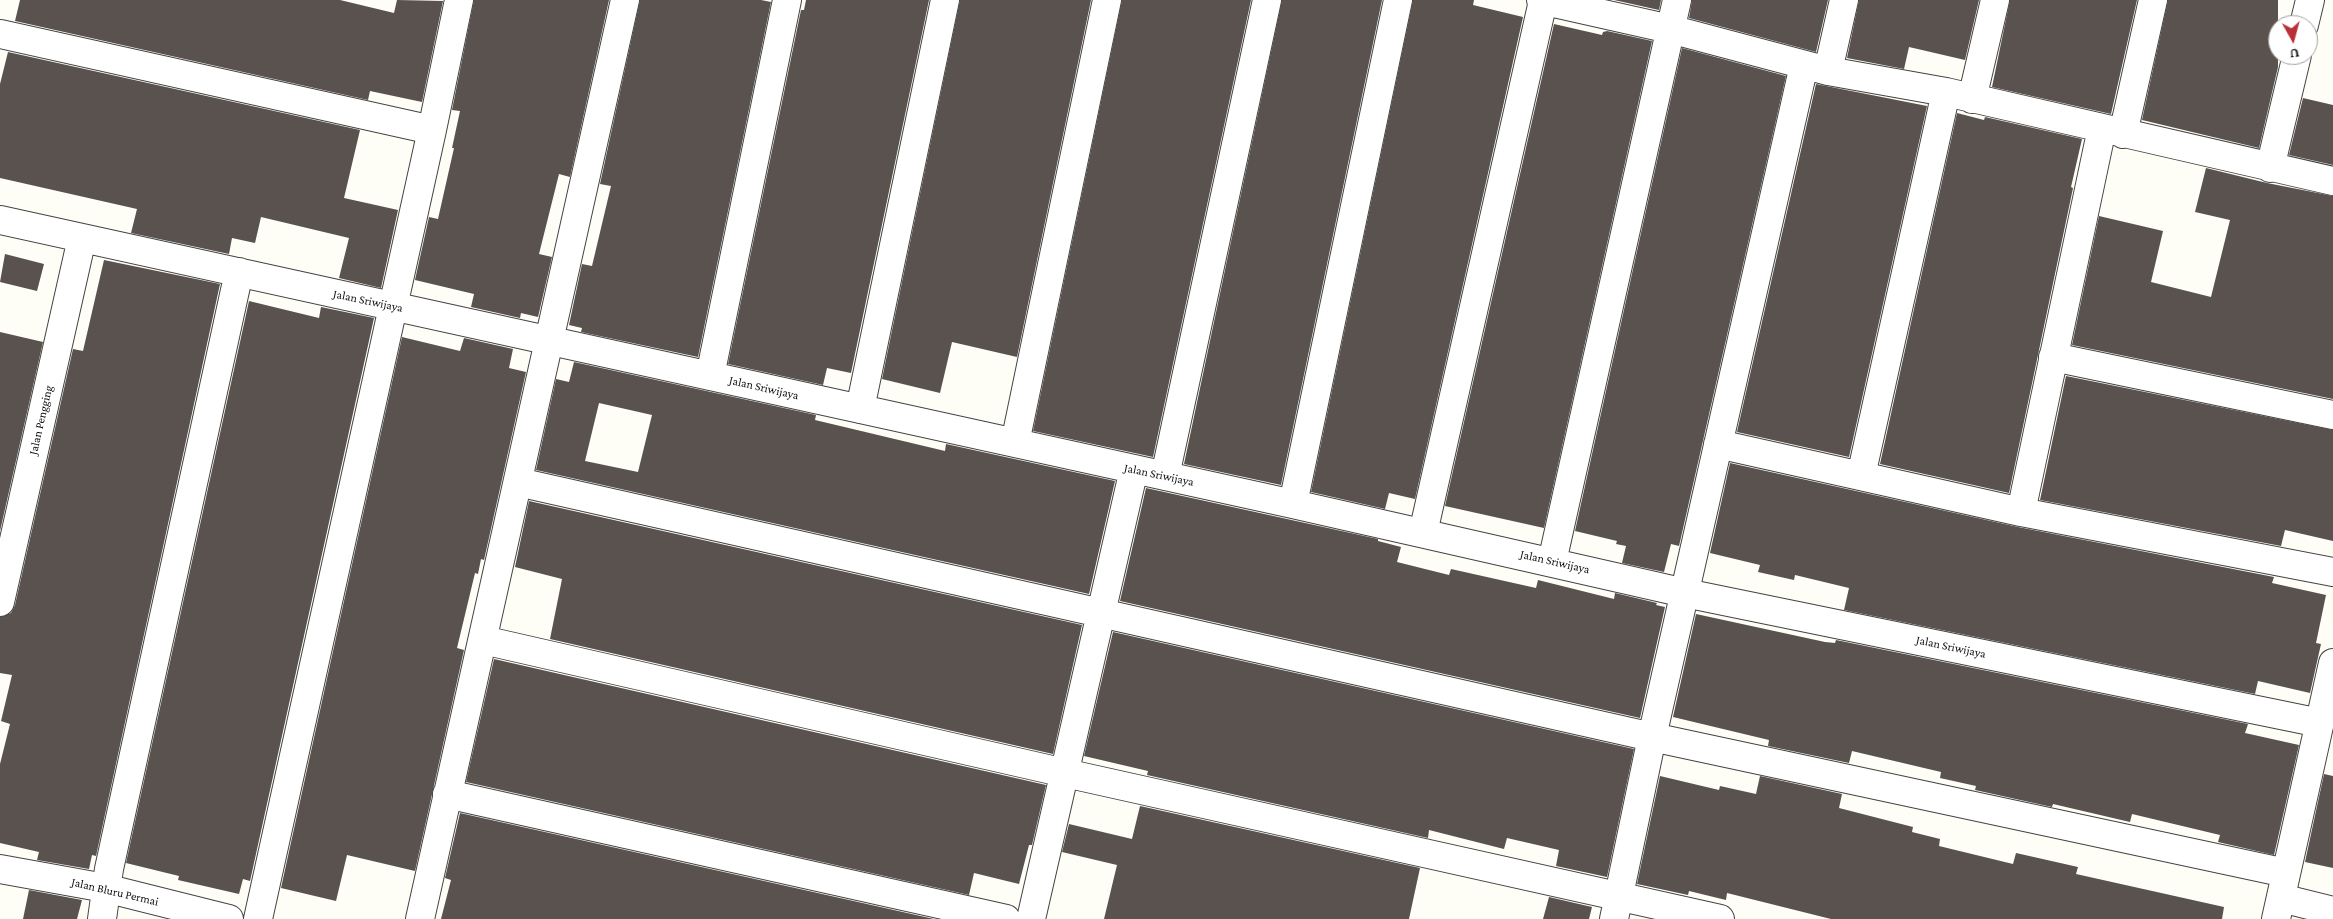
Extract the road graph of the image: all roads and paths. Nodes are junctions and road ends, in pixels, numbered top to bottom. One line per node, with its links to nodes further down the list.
1 (459, 0): 21 (street)
2 (625, 0): 29 (street)
3 (787, 0): 31 (street)
4 (945, 0): 32 (street)
5 (1107, 0): 34 (street)
6 (1267, 0): 37 (street)
7 (1398, 0): 40 (street)
8 (1542, 0): 15 (street); 42 (street)
9 (1677, 0): 15 (street)
10 (1844, 0): 18 (street)
11 (1995, 0): 20 (street)
12 (2153, 0): 22 (street)
13 (2310, 0): 14 (street)
14 (2306, 15)
15 (1670, 29): 18 (street); 43 (street)
16 (0, 34): 21 (street)
17 (2295, 65): 23 (street)
18 (1816, 68): 19 (street); 35 (street)
19 (1946, 92): 20 (street); 38 (street)
20 (1972, 99): 22 (street)
21 (432, 130): 28 (street)
22 (2112, 131): 23 (street); 30 (street)
23 (2270, 168): 24 (street)
24 (2333, 181)
25 (0, 220): 26 (street, Jalan Sriwijaya)
26 (82, 238): 27 (street, Jalan Sriwijaya); 46 (street, Jalan Pengging)
27 (239, 272): 28 (street, Jalan Sriwijaya); 55 (street)
28 (392, 306): 29 (street, Jalan Sriwijaya); 61 (street)
29 (551, 341): 31 (street, Jalan Sriwijaya); 39 (street)
30 (2053, 357): 33 (street); 41 (street)
31 (710, 376): 32 (street, Jalan Sriwijaya)
32 (860, 409): 34 (street, Jalan Sriwijaya)
33 (2333, 415)
34 (1015, 443): 36 (street, Jalan Sriwijaya)
35 (1718, 444): 38 (street); 45 (street)
36 (1134, 469): 37 (street, Jalan Sriwijaya); 47 (street)
37 (1165, 476): 40 (street, Jalan Sriwijaya)
38 (1861, 476): 41 (street)
39 (518, 482): 47 (street); 48 (street)
40 (1293, 504): 42 (street, Jalan Sriwijaya)
41 (2021, 512): 44 (street)
42 (1423, 533): 43 (street, Jalan Sriwijaya)
43 (1552, 562): 45 (street, Jalan Sriwijaya)
44 (2333, 572)
45 (1685, 593): 50 (street); 51 (street, Jalan Sriwijaya)
46 (0, 602)
47 (1100, 614): 50 (street); 52 (street)
48 (483, 640): 52 (street); 53 (street)
49 (2333, 663): 51 (street)
50 (1652, 737): 56 (street); 57 (street)
51 (2323, 739): 56 (street)
52 (1065, 773): 57 (street); 64 (street)
53 (447, 794): 62 (street); 63 (street)
54 (0, 869): 55 (street, Jalan Bluru Permai)
55 (105, 888): 59 (street); 60 (street, Jalan Bluru Permai)
56 (2281, 897): 58 (street)
57 (1617, 908): 65 (street)
58 (2333, 911)
59 (102, 919)
60 (230, 919)
61 (258, 919)
62 (420, 919)
63 (1006, 919)
64 (1031, 919)
65 (1720, 919)

